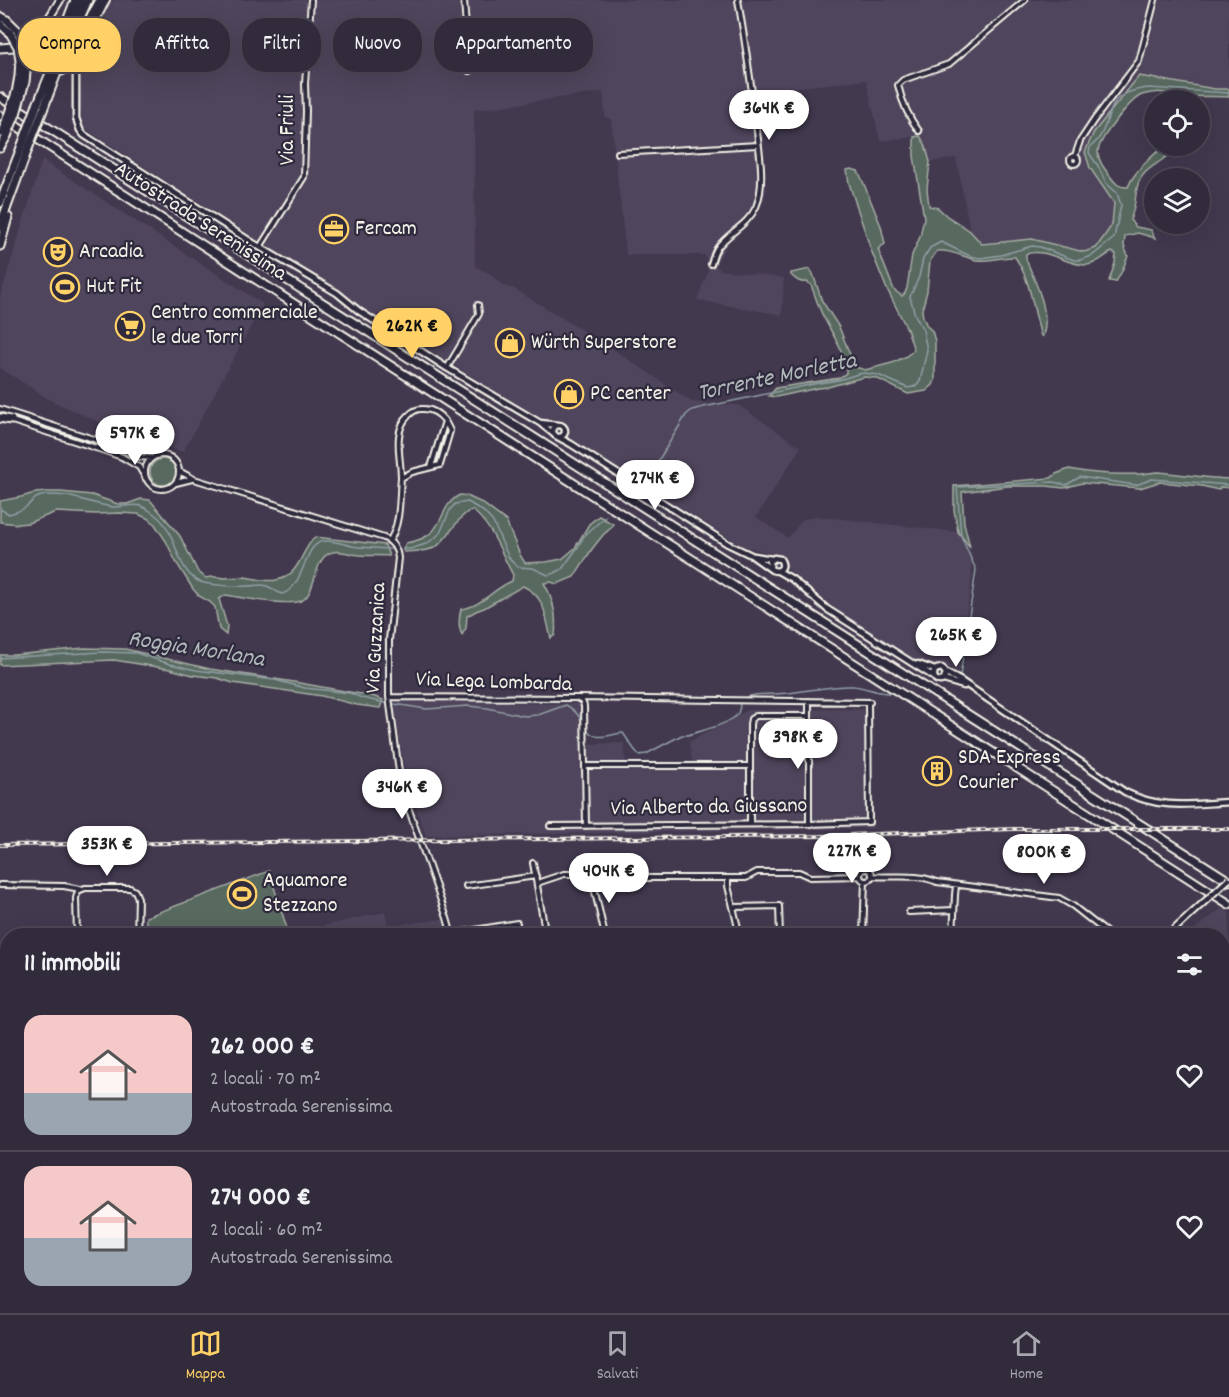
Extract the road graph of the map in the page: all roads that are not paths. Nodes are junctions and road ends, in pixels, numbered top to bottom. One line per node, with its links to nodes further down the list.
1 (60, 0): 13 (main road)
2 (75, 0): 14 (highway)
3 (82, 0): 15 (highway)
4 (88, 0): 27 (highway)
5 (99, 0): 27 (highway)
6 (106, 0): 16 (main road)
7 (311, 0): 43 (street, Via Friuli)
8 (464, 0): 17 (street)
9 (738, 0): 32 (street)
10 (1025, 0): 30 (street)
11 (1155, 0): 36 (street)
12 (0, 16): 19 (highway)
13 (50, 18)
14 (67, 18)
15 (74, 18)
16 (97, 18)
17 (465, 18)
18 (0, 24): 19 (highway)
19 (14, 31): 31 (highway, bridge)
20 (18, 47): 21 (highway)
21 (0, 48)
22 (52, 72): 28 (highway)
23 (72, 72): 25 (street)
24 (75, 72): 25 (street)
25 (75, 78): 43 (street)
26 (0, 97): 93 (highway, Autostrada Serenissima)
27 (47, 100): 28 (highway)
28 (40, 108): 33 (highway, bridge)
29 (0, 115): 100 (highway, Autostrada Serenissima)
30 (919, 131)
31 (3, 135): 34 (highway)
32 (758, 145): 35 (street); 44 (street)
33 (25, 147): 37 (highway); 38 (highway)
34 (0, 148)
35 (618, 153)
36 (1075, 156)
37 (18, 177): 41 (highway); 42 (highway)
38 (9, 179): 39 (highway); 40 (highway)
39 (0, 192)
40 (0, 203)
41 (0, 226)
42 (0, 246)
43 (260, 247): 46 (street)
44 (711, 264)
45 (478, 304): 46 (street)
46 (447, 368): 51 (street)
47 (0, 409): 56 (street)
48 (0, 417): 49 (highway)
49 (11, 420): 60 (street)
50 (445, 421): 57 (street); 57 (street); 59 (street)
51 (540, 423): 52 (street); 54 (street)
52 (558, 425): 53 (street); 54 (street)
53 (565, 433): 54 (street); 55 (street)
54 (556, 436): 55 (street)
55 (571, 444): 64 (street)
56 (151, 458): 58 (street); 60 (street)
57 (431, 467): 59 (street)
58 (179, 471): 61 (street); 62 (street)
59 (401, 478): 63 (street)
60 (146, 479): 62 (street)
61 (194, 479): 62 (street); 63 (street)
62 (175, 483)
63 (390, 540): 76 (street, Via Guzzanica)
64 (751, 555): 65 (street); 66 (street)
65 (772, 559): 66 (street); 67 (street)
66 (770, 567): 68 (street)
67 (782, 567): 68 (street); 69 (street)
68 (778, 571): 69 (street)
69 (792, 579): 70 (street)
70 (908, 661): 71 (street); 73 (street)
71 (935, 670): 72 (street); 73 (street)
72 (946, 673): 74 (street); 75 (street)
73 (934, 677): 74 (street)
74 (944, 680): 75 (street)
75 (972, 689): 82 (street)
76 (389, 697): 77 (street, Via Lega Lombarda); 107 (street, Via Guzzanica)
77 (576, 698): 78 (street); 80 (street, Via Lega Lombarda)
78 (809, 701): 79 (street); 84 (street, Via Alberto da Giussano)
79 (809, 716): 81 (street); 84 (street)
80 (585, 766): 81 (street); 86 (street, Via Lega Lombarda)
81 (750, 766): 83 (street)
82 (1229, 802)
83 (750, 824): 84 (street, Via Alberto da Giussano); 86 (street, Via Alberto da Giussano)
84 (810, 824)
85 (550, 826): 86 (street, Via Alberto da Giussano)
86 (586, 826)
87 (533, 863): 89 (street)
88 (593, 874): 92 (street); 96 (street); 110 (street)
89 (536, 876): 96 (street); 98 (street)
90 (860, 876): 91 (street); 92 (street); 94 (street)
91 (872, 876): 94 (street); 97 (street)
92 (728, 878): 101 (street)
93 (1229, 880): 116 (street, bridge)
94 (865, 881): 113 (street)
95 (0, 885): 99 (street)
96 (537, 885): 109 (street)
97 (957, 885): 102 (street); 115 (street)
98 (466, 886)
99 (81, 889): 105 (street); 106 (street)
100 (1229, 904)
101 (734, 907): 111 (street); 112 (street)
102 (954, 910): 103 (street); 114 (street)
103 (909, 912)
104 (518, 922): 108 (street)
105 (77, 928)
106 (137, 928)
107 (449, 928)
108 (487, 928)
109 (545, 928)
110 (603, 928)
111 (738, 928)
112 (780, 928)
113 (863, 928)
114 (953, 928)
115 (1101, 928)
116 (1176, 928)

